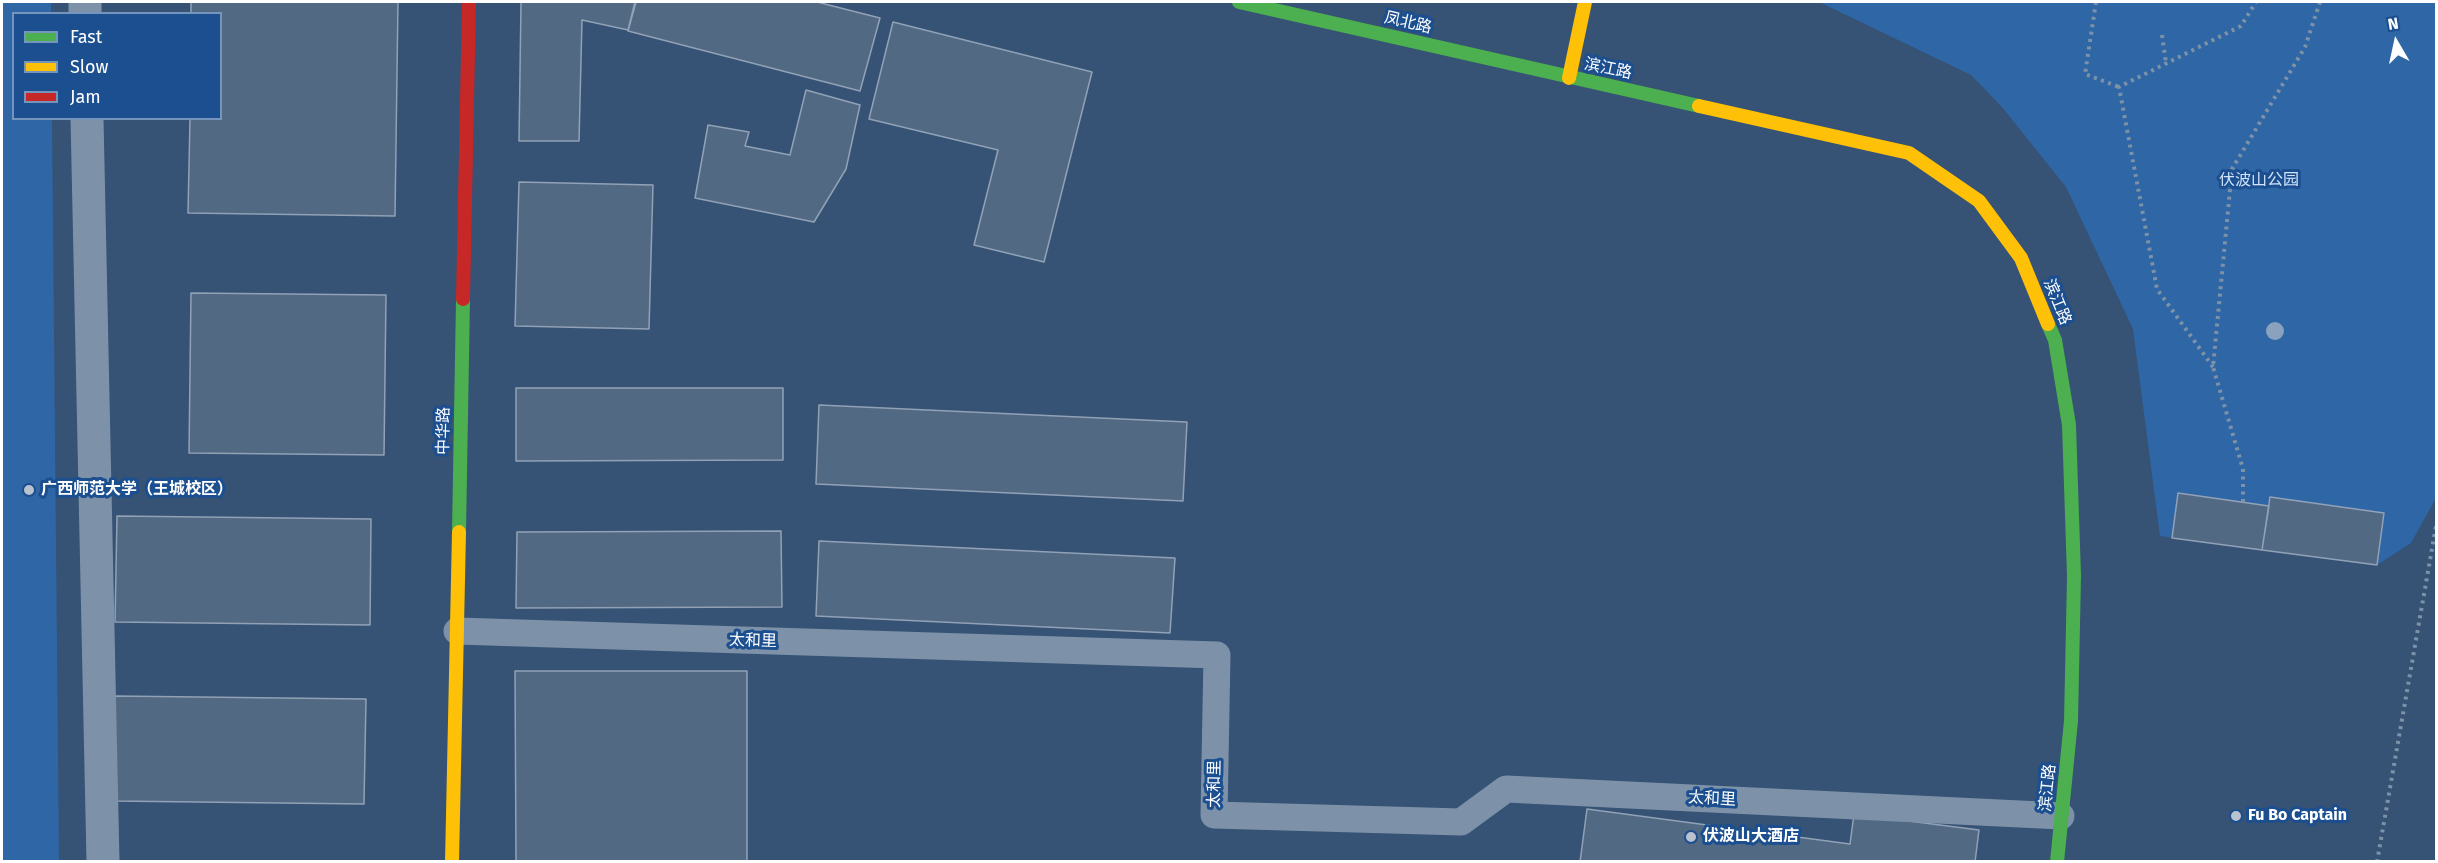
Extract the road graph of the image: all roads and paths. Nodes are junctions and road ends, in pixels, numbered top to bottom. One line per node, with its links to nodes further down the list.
1 (469, 2): 15 (main road, 中华路)
2 (1239, 2): 9 (main road, 凤北路)
3 (1585, 2): 9 (main road)
4 (2096, 2): 10 (path)
5 (2256, 2): 8 (path)
6 (2320, 2): 12 (path)
7 (2162, 35): 8 (path)
8 (2166, 63): 10 (path)
9 (1569, 78): 16 (main road, 滨江路)
10 (2119, 87): 12 (path)
11 (87, 120): 17 (street)
12 (2213, 367): 13 (path)
13 (2243, 502)
14 (2436, 526): 20 (path)
15 (457, 632): 16 (lane, 太和里); 18 (main road, 中华路)
16 (2061, 816): 19 (main road, 滨江路)
17 (104, 861)
18 (452, 861)
19 (2057, 861)
20 (2377, 861)

